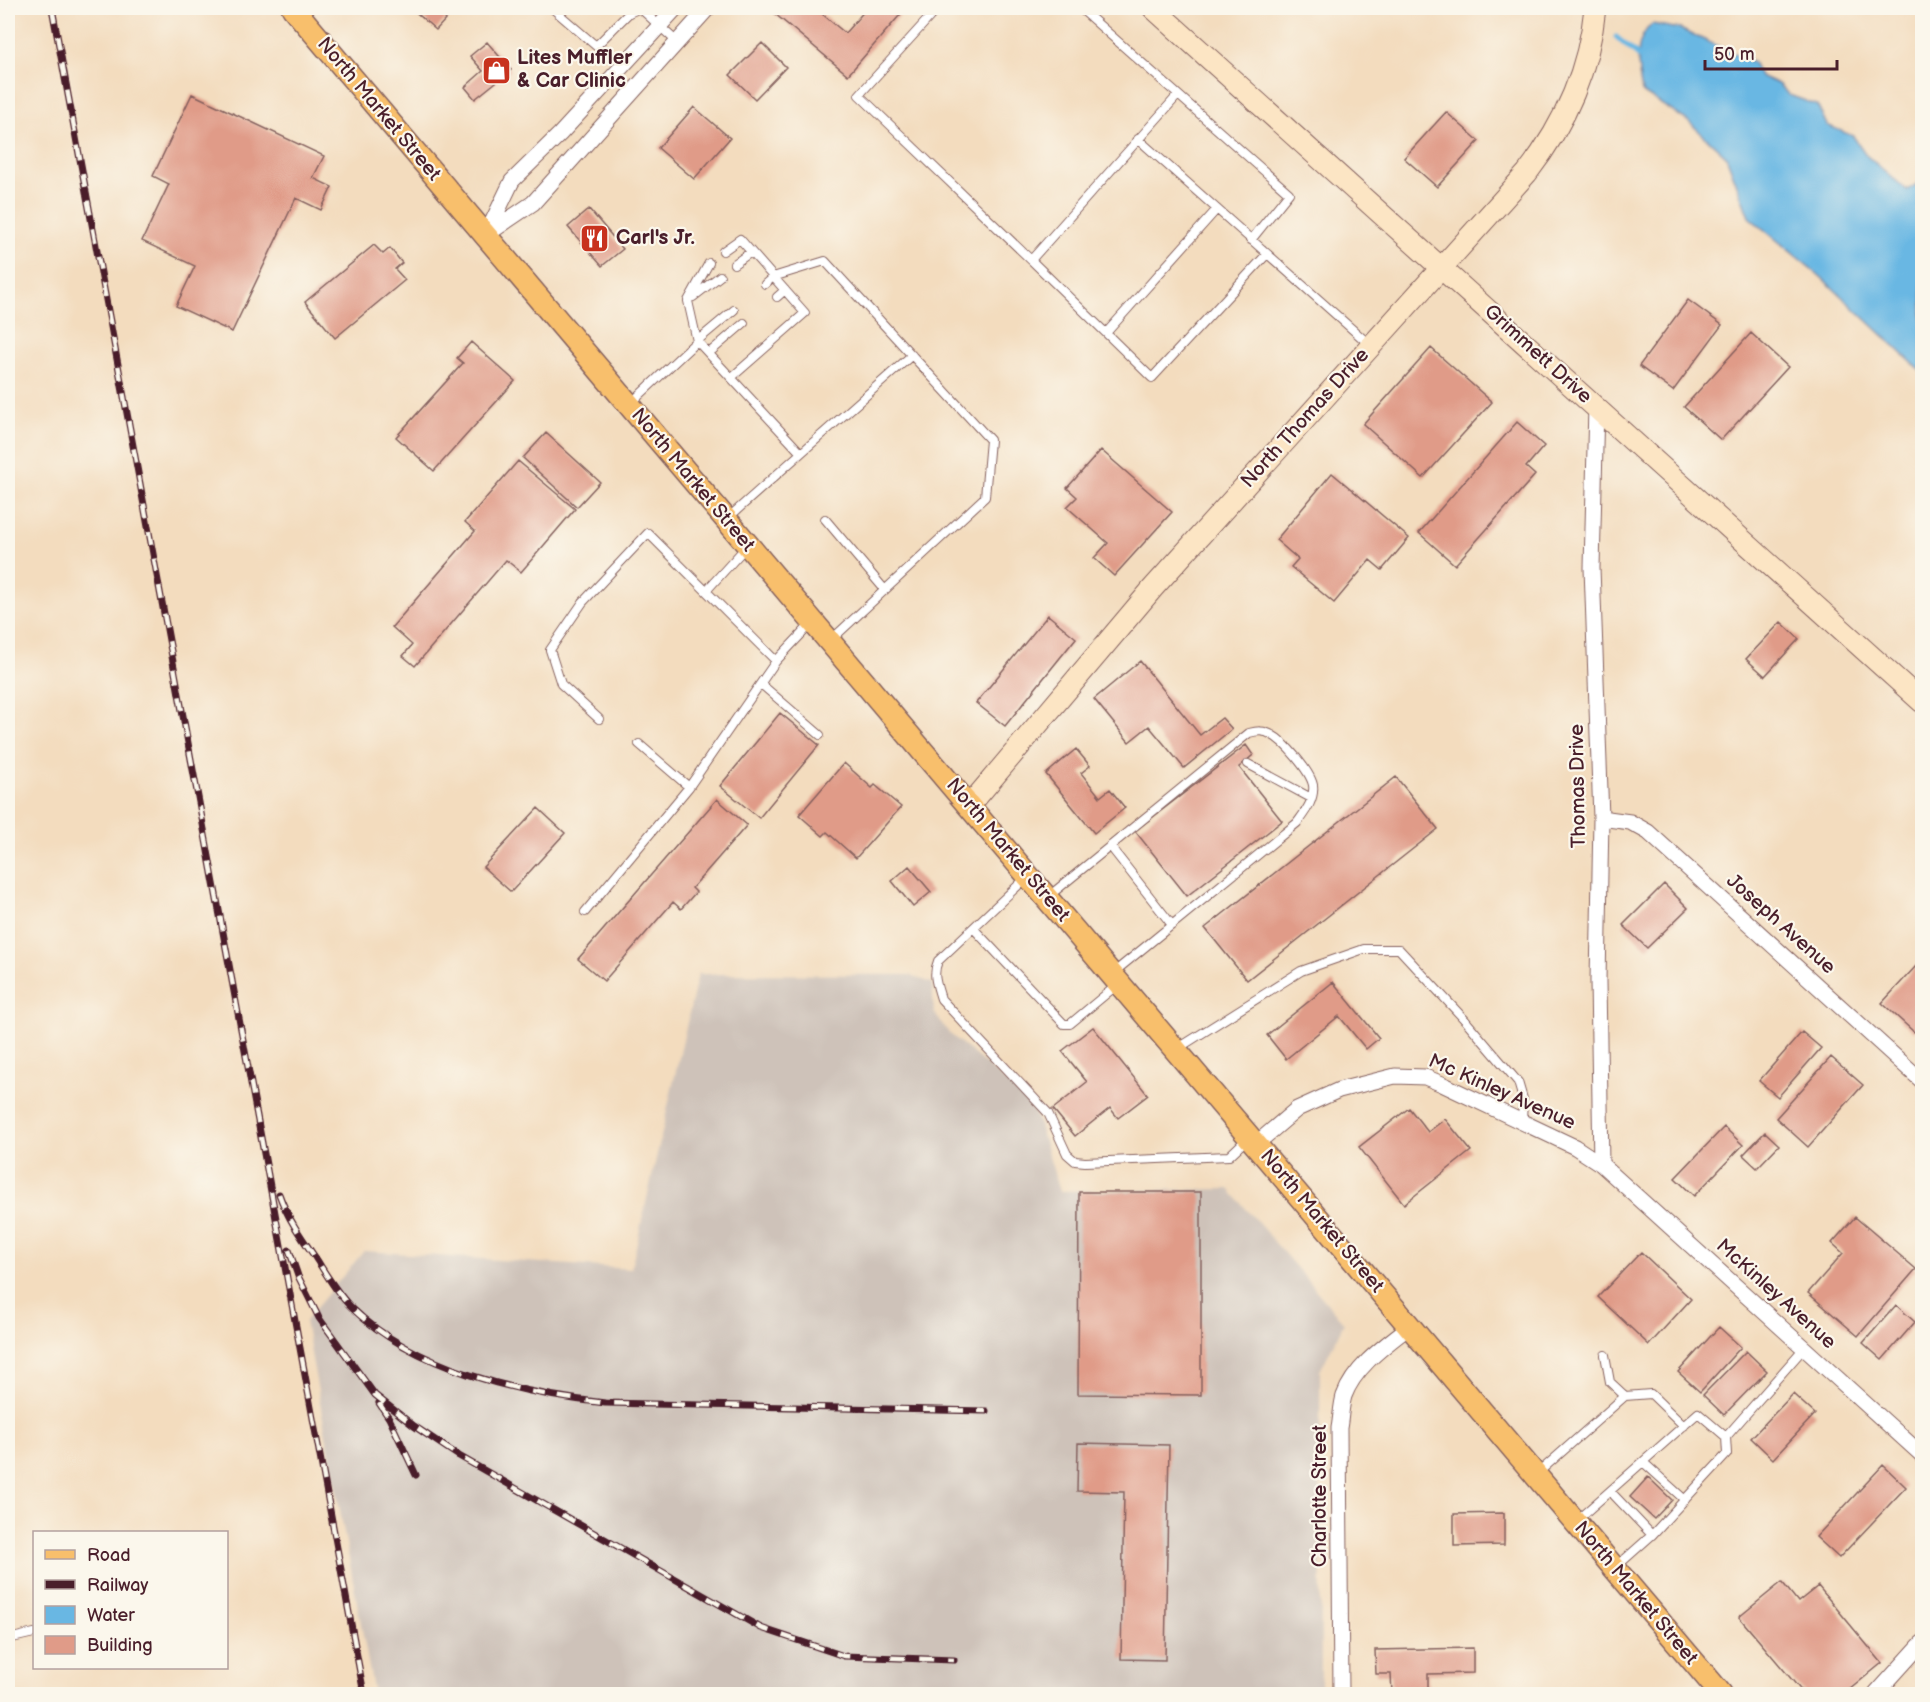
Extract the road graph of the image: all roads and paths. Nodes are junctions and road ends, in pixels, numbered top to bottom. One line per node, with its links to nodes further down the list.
1 (293, 8): 16 (main road, North Market Street)
2 (552, 8): 10 (lane)
3 (640, 8): 10 (lane); 11 (lane)
4 (676, 8): 11 (street)
5 (708, 8): 12 (street)
6 (938, 8): 21 (lane)
7 (1080, 8): 13 (lane)
8 (1153, 8): 24 (main road, Grimmett Drive)
9 (1595, 8): 24 (main road, North Thomas Drive)
10 (626, 10)
11 (660, 26): 12 (lane); 16 (street)
12 (677, 42): 16 (street)
13 (1178, 95): 14 (lane); 17 (lane)
14 (1138, 139): 15 (lane); 21 (lane)
15 (1217, 209): 17 (lane); 33 (lane)
16 (486, 236): 39 (main road, North Market Street)
17 (1251, 240): 20 (lane)
18 (723, 251): 19 (lane)
19 (751, 252): 23 (lane); 26 (lane)
20 (1267, 254): 33 (lane); 35 (lane)
21 (1031, 260): 33 (lane)
22 (709, 263): 30 (lane)
23 (734, 264)
24 (1441, 266): 35 (main road, North Thomas Drive); 40 (main road, Grimmett Drive)
25 (720, 276): 30 (lane)
26 (773, 277): 27 (lane); 28 (lane); 37 (lane)
27 (765, 284)
28 (785, 290): 29 (lane); 38 (lane)
29 (777, 297)
30 (688, 301): 34 (lane)
31 (734, 310): 34 (lane)
32 (744, 322): 36 (lane)
33 (1107, 332)
34 (697, 341): 36 (lane); 39 (lane)
35 (1370, 345): 58 (main road, North Thomas Drive)
36 (709, 353): 38 (lane)
37 (912, 355): 41 (lane); 45 (lane)
38 (732, 377): 41 (lane)
39 (629, 405): 42 (main road, North Market Street)
40 (1596, 406): 51 (main road, Grimmett Drive); 59 (street, Thomas Drive)
41 (801, 453): 42 (lane)
42 (727, 519): 44 (main road, North Market Street)
43 (825, 519): 45 (lane)
44 (748, 545): 46 (lane); 47 (main road, North Market Street)
45 (885, 590): 48 (lane)
46 (706, 591): 49 (lane); 52 (lane)
47 (813, 621): 48 (main road, North Market Street); 49 (lane)
48 (830, 641): 58 (main road, North Market Street)
49 (776, 661): 50 (lane)
50 (761, 684): 53 (lane); 56 (lane)
51 (1923, 702)
52 (599, 719)
53 (820, 735)
54 (639, 744): 56 (lane)
55 (1248, 764): 57 (lane)
56 (688, 787): 63 (lane)
57 (1311, 798): 60 (lane); 64 (lane)
58 (970, 805): 61 (main road, North Market Street)
59 (1601, 818): 68 (street, Joseph Avenue); 71 (street, Thomas Drive)
60 (1110, 846): 62 (lane); 64 (lane)
61 (1029, 875): 62 (main road, North Market Street); 65 (lane)
62 (1048, 897): 66 (main road, North Market Street)
63 (585, 912)
64 (1172, 925): 66 (lane)
65 (973, 928): 66 (lane); 70 (lane)
66 (1116, 978): 67 (main road, North Market Street)
67 (1176, 1049): 69 (lane); 70 (main road, North Market Street)
68 (1923, 1081)
69 (1522, 1122): 70 (street, Mc Kinley Avenue); 71 (street, Mc Kinley Avenue)
70 (1253, 1140): 72 (main road, North Market Street)
71 (1601, 1164): 73 (street, McKinley Avenue)
72 (1410, 1326): 80 (main road, North Market Street); 89 (street, Charlotte Street)
73 (1804, 1348): 77 (lane); 78 (street, McKinley Avenue)
74 (1605, 1354): 75 (lane)
75 (1625, 1396): 76 (lane); 80 (lane)
76 (1684, 1426): 77 (lane); 79 (lane)
77 (1726, 1437): 82 (lane)
78 (1923, 1455)
79 (1643, 1462): 81 (lane); 82 (lane)
80 (1536, 1474): 83 (main road, North Market Street)
81 (1610, 1491): 83 (lane); 84 (lane)
82 (1685, 1500): 84 (lane)
83 (1576, 1521): 85 (main road, North Market Street)
84 (1652, 1535): 85 (lane)
85 (1615, 1568): 90 (main road, North Market Street)
86 (33, 1633): 87 (lane)
87 (8, 1639)
88 (1923, 1644): 91 (street)
89 (1341, 1695)
90 (1721, 1695)
91 (1876, 1695)

